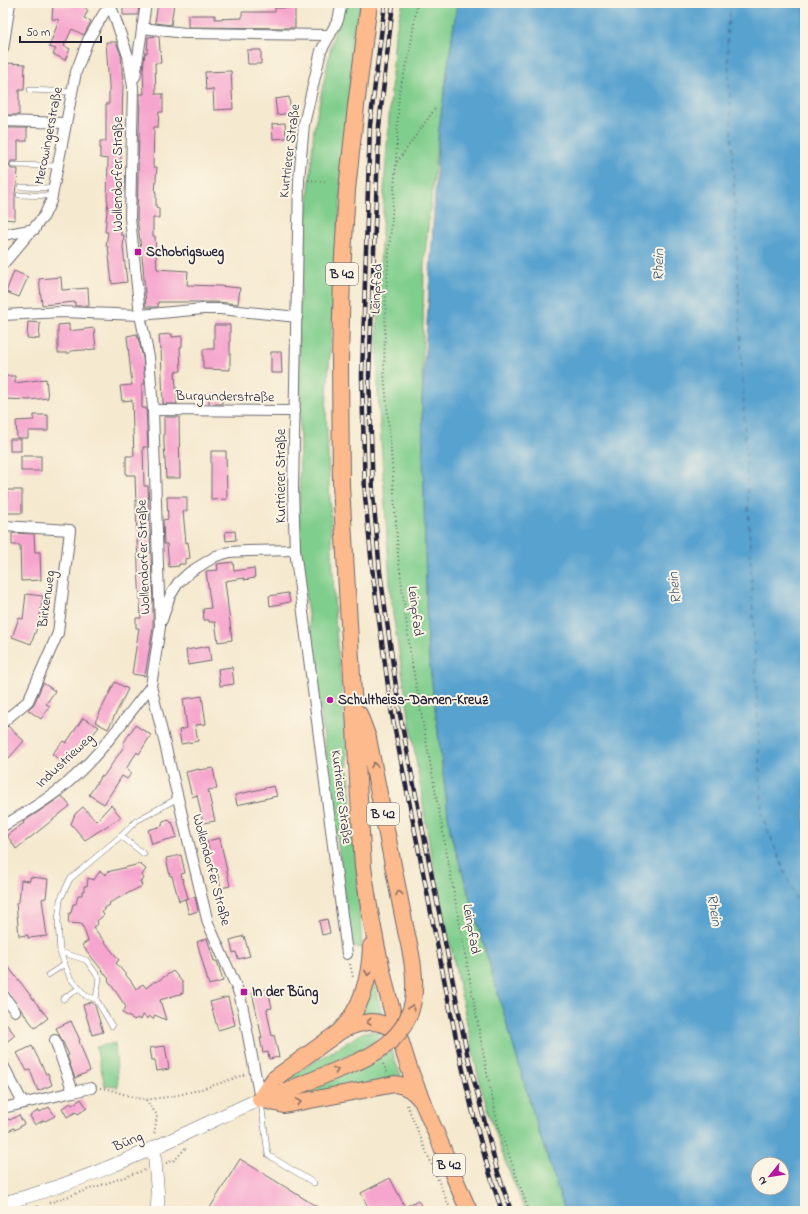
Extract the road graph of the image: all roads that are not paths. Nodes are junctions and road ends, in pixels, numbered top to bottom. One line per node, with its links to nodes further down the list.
1 (10, 3): 8 (street)
2 (146, 3): 6 (street)
3 (342, 3): 7 (street, Kurtrierer Straße)
4 (369, 3): 31 (main road, B 42)
5 (110, 5): 9 (street, Wollendorfer Straße); 11 (street, Merowingerstraße)
6 (142, 28): 7 (street); 9 (street)
7 (330, 35): 24 (street, Kurtrierer Straße)
8 (3, 49)
9 (133, 87): 23 (street, Wollendorfer Straße)
10 (30, 90): 11 (lane)
11 (72, 92): 13 (street, Merowingerstraße)
12 (3, 121): 13 (street)
13 (66, 123): 15 (street, Merowingerstraße)
14 (13, 165): 15 (lane)
15 (58, 166): 17 (street, Merowingerstraße)
16 (21, 187): 17 (lane)
17 (52, 192): 18 (lane); 19 (street, Merowingerstraße)
18 (19, 195)
19 (35, 229): 20 (street); 21 (street, Merowingerstraße)
20 (3, 235)
21 (3, 264)
22 (3, 315): 23 (street)
23 (140, 315): 24 (street); 25 (street, Wollendorfer Straße)
24 (297, 317): 26 (street, Kurtrierer Straße)
25 (153, 410): 26 (street, Burgunderstraße); 29 (street, Wollendorfer Straße)
26 (296, 411): 28 (street, Kurtrierer Straße)
27 (3, 526): 32 (street, Birkenweg)
28 (295, 550): 29 (street); 39 (street, Kurtrierer Straße)
29 (160, 627): 30 (street, Wollendorfer Straße)
30 (151, 686): 33 (street, Wollendorfer Straße); 34 (street, Industrieweg)
31 (353, 700): 37 (main road, B 42); 54 (main road, B 42, one-way to 31, bridge)
32 (3, 722)
33 (178, 798): 35 (lane); 54 (street, Wollendorfer Straße)
34 (3, 826)
35 (121, 836): 36 (lane); 38 (lane)
36 (144, 854)
37 (372, 926): 48 (main road, B 42, one-way to 48); 49 (main road, B 42)
38 (60, 952): 40 (lane); 45 (lane)
39 (347, 954)
40 (65, 964): 41 (lane); 42 (lane)
41 (48, 975)
42 (79, 988): 44 (lane); 45 (lane)
43 (3, 996): 46 (street)
44 (64, 999)
45 (96, 999): 47 (lane)
46 (15, 1011)
47 (112, 1026)
48 (339, 1032): 49 (main road, B 42, one-way to 48); 54 (main road, B 42)
49 (398, 1032): 56 (main road, B 42)
50 (55, 1040): 53 (street)
51 (3, 1065): 55 (street)
52 (91, 1088): 53 (street)
53 (73, 1092): 55 (street)
54 (260, 1099): 56 (main road, B 42, one-way to 56); 58 (street, Büng); 59 (lane)
55 (23, 1103): 57 (street)
56 (423, 1104): 62 (main road, B 42)
57 (3, 1108)
58 (154, 1148): 60 (street, Büng); 61 (street)
59 (314, 1183)
60 (3, 1203)
61 (157, 1211)
62 (469, 1211)

